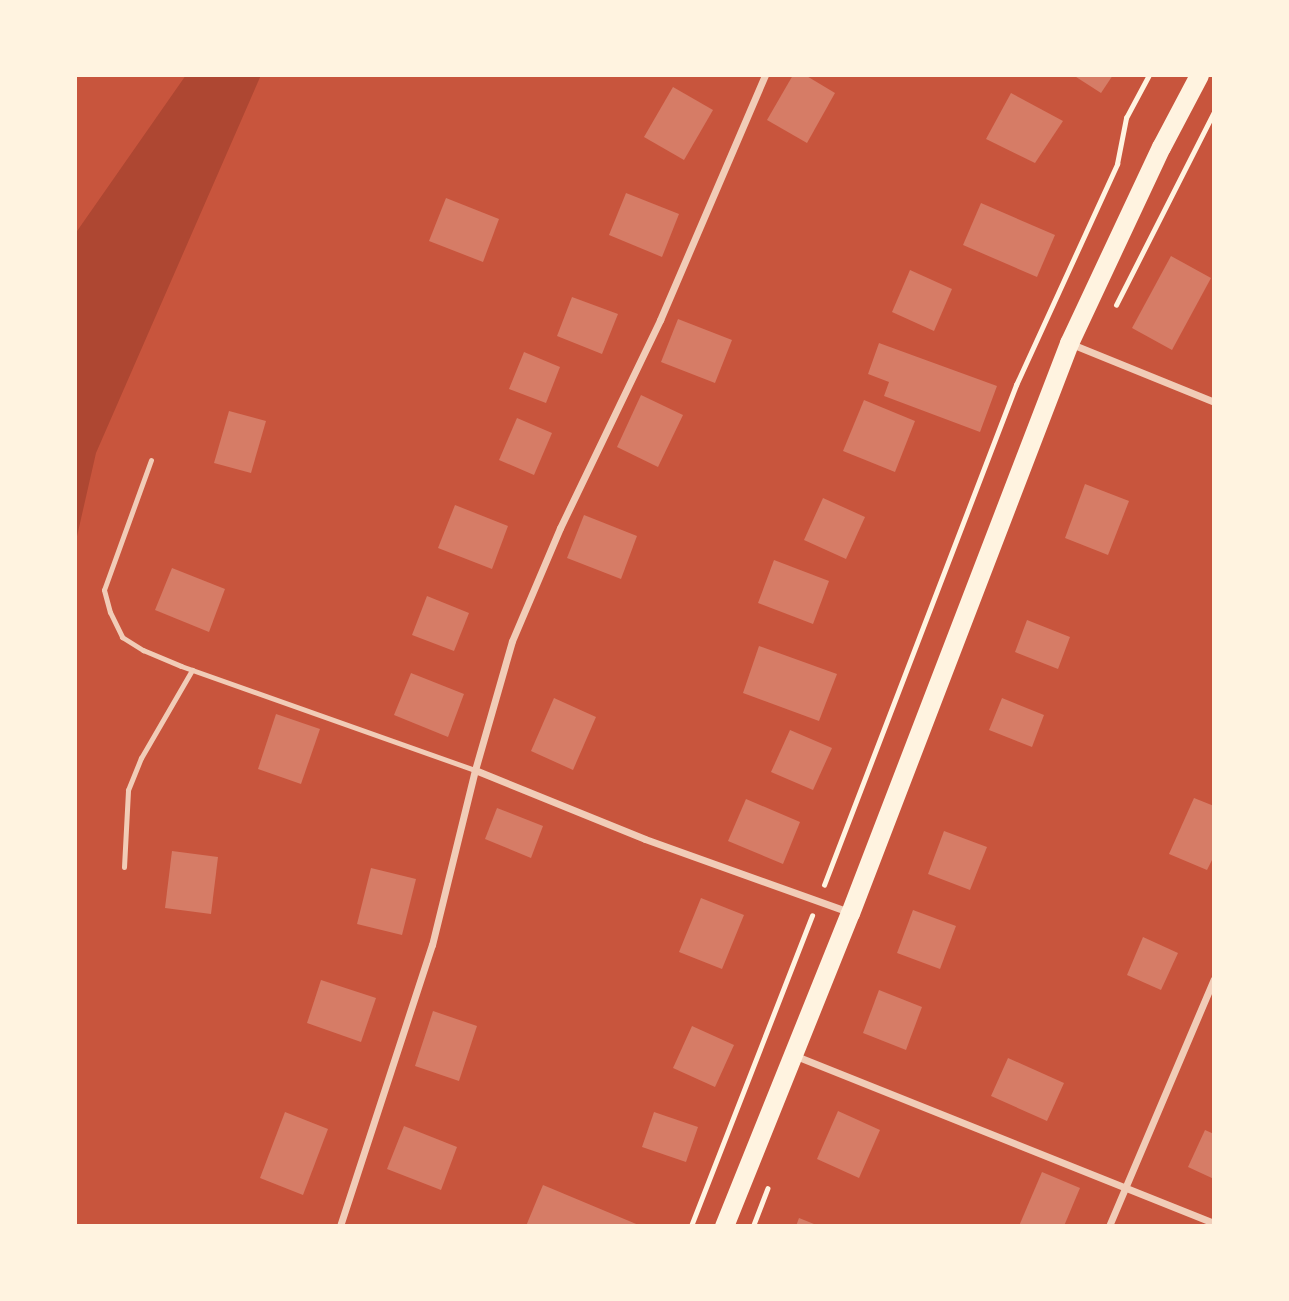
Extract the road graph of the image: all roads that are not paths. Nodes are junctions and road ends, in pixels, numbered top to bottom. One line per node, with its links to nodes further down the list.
1 (765, 75): 7 (street)
2 (1199, 75): 3 (highway)
3 (1069, 343): 4 (street); 9 (highway)
4 (1214, 402)
5 (151, 460): 6 (lane)
6 (192, 670): 7 (lane); 8 (lane)
7 (475, 771): 9 (street); 14 (street)
8 (124, 867)
9 (850, 913): 11 (highway)
10 (1214, 979): 12 (street)
11 (792, 1054): 12 (street); 15 (highway)
12 (1126, 1187): 13 (street); 16 (street)
13 (1214, 1223)
14 (340, 1226)
15 (724, 1226)
16 (1109, 1226)

